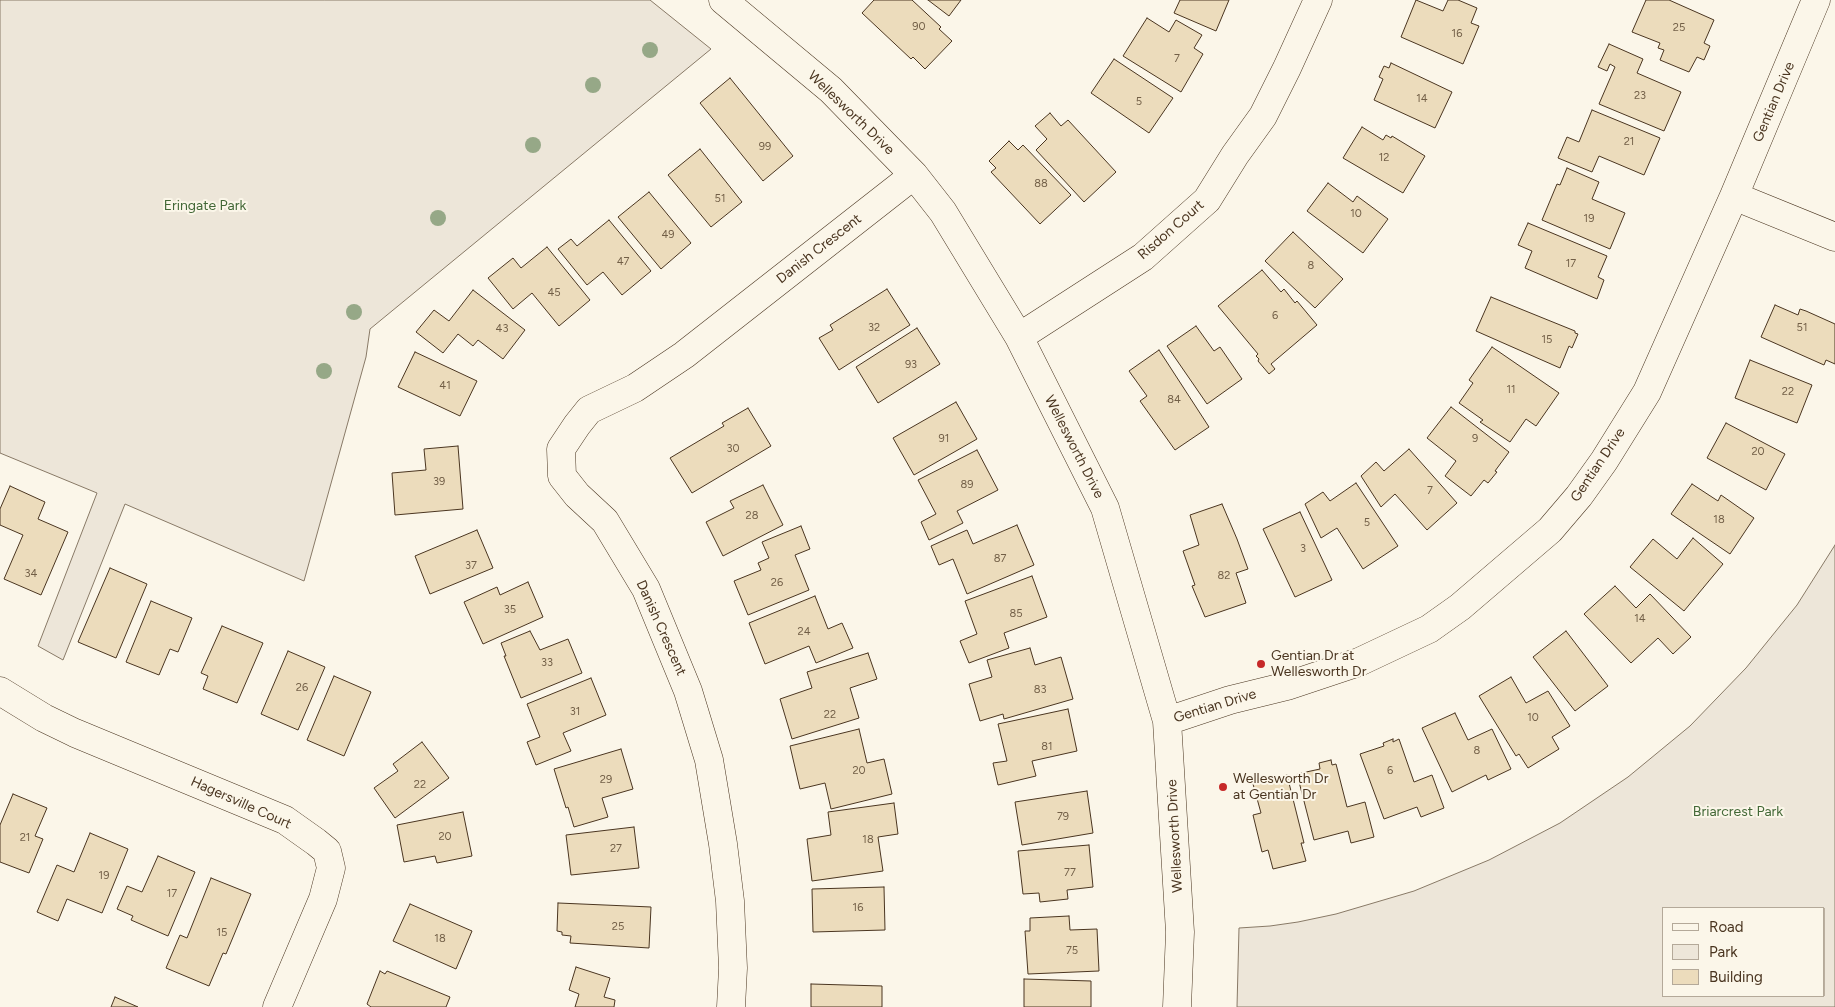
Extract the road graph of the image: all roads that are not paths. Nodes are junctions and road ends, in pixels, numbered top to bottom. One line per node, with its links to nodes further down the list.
1 (1318, 0): 7 (street, Risdon Court)
2 (1816, 0): 5 (street, Gentian Drive)
3 (736, 4): 4 (street, Wellesworth Drive)
4 (914, 175): 7 (street, Wellesworth Drive); 11 (street, Danish Crescent)
5 (1734, 196): 6 (street); 9 (street, Gentian Drive)
6 (1835, 236)
7 (1019, 337): 9 (street, Wellesworth Drive)
8 (0, 691): 10 (street, Hagersville Court)
9 (1168, 721): 12 (street, Wellesworth Drive)
10 (277, 1007)
11 (731, 1007)
12 (1178, 1007)

